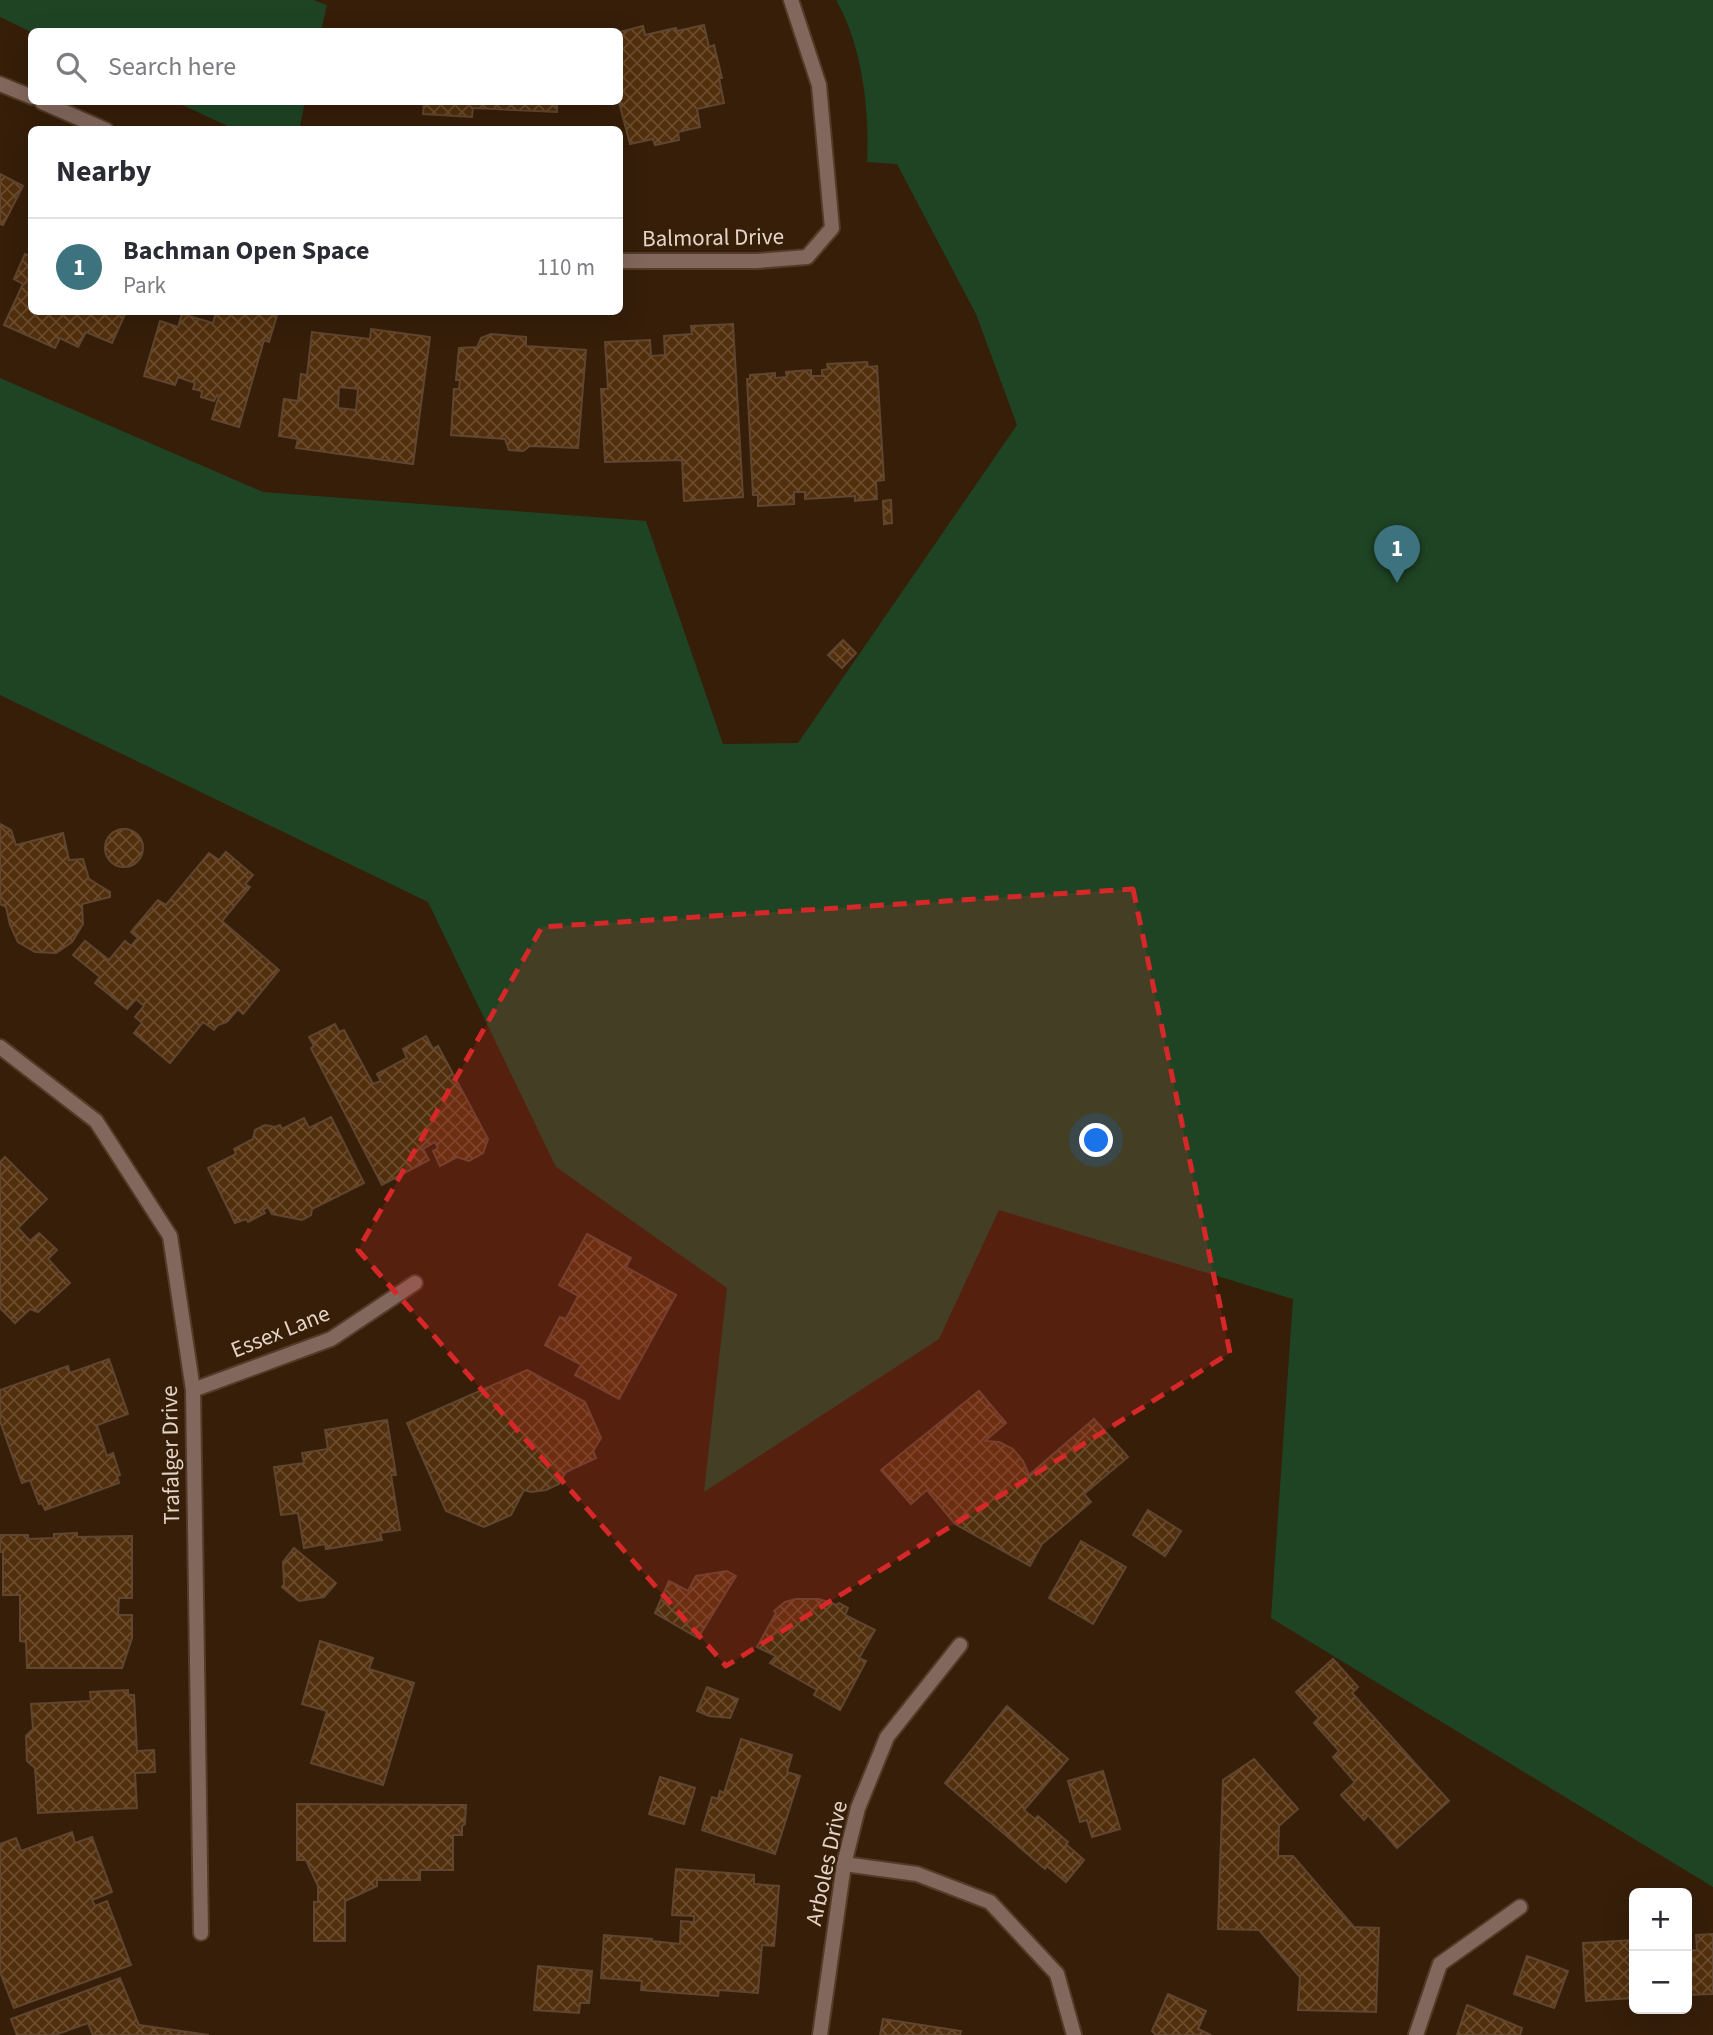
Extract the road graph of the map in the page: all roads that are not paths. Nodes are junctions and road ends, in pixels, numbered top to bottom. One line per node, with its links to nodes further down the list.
1 (791, 0): 6 (street, Balmoral Drive)
2 (0, 84): 3 (street)
3 (28, 95)
4 (48, 105): 5 (street)
5 (97, 126)
6 (623, 261)
7 (0, 1047): 9 (street, Trafalger Drive)
8 (415, 1283): 9 (street, Essex Lane)
9 (193, 1390): 13 (street, Trafalger Drive)
10 (960, 1645): 11 (street, Arboles Drive)
11 (844, 1864): 14 (street, Arboles Drive); 15 (street)
12 (1520, 1907): 16 (street)
13 (201, 1933)
14 (820, 2035)
15 (1074, 2035)
16 (1416, 2035)

